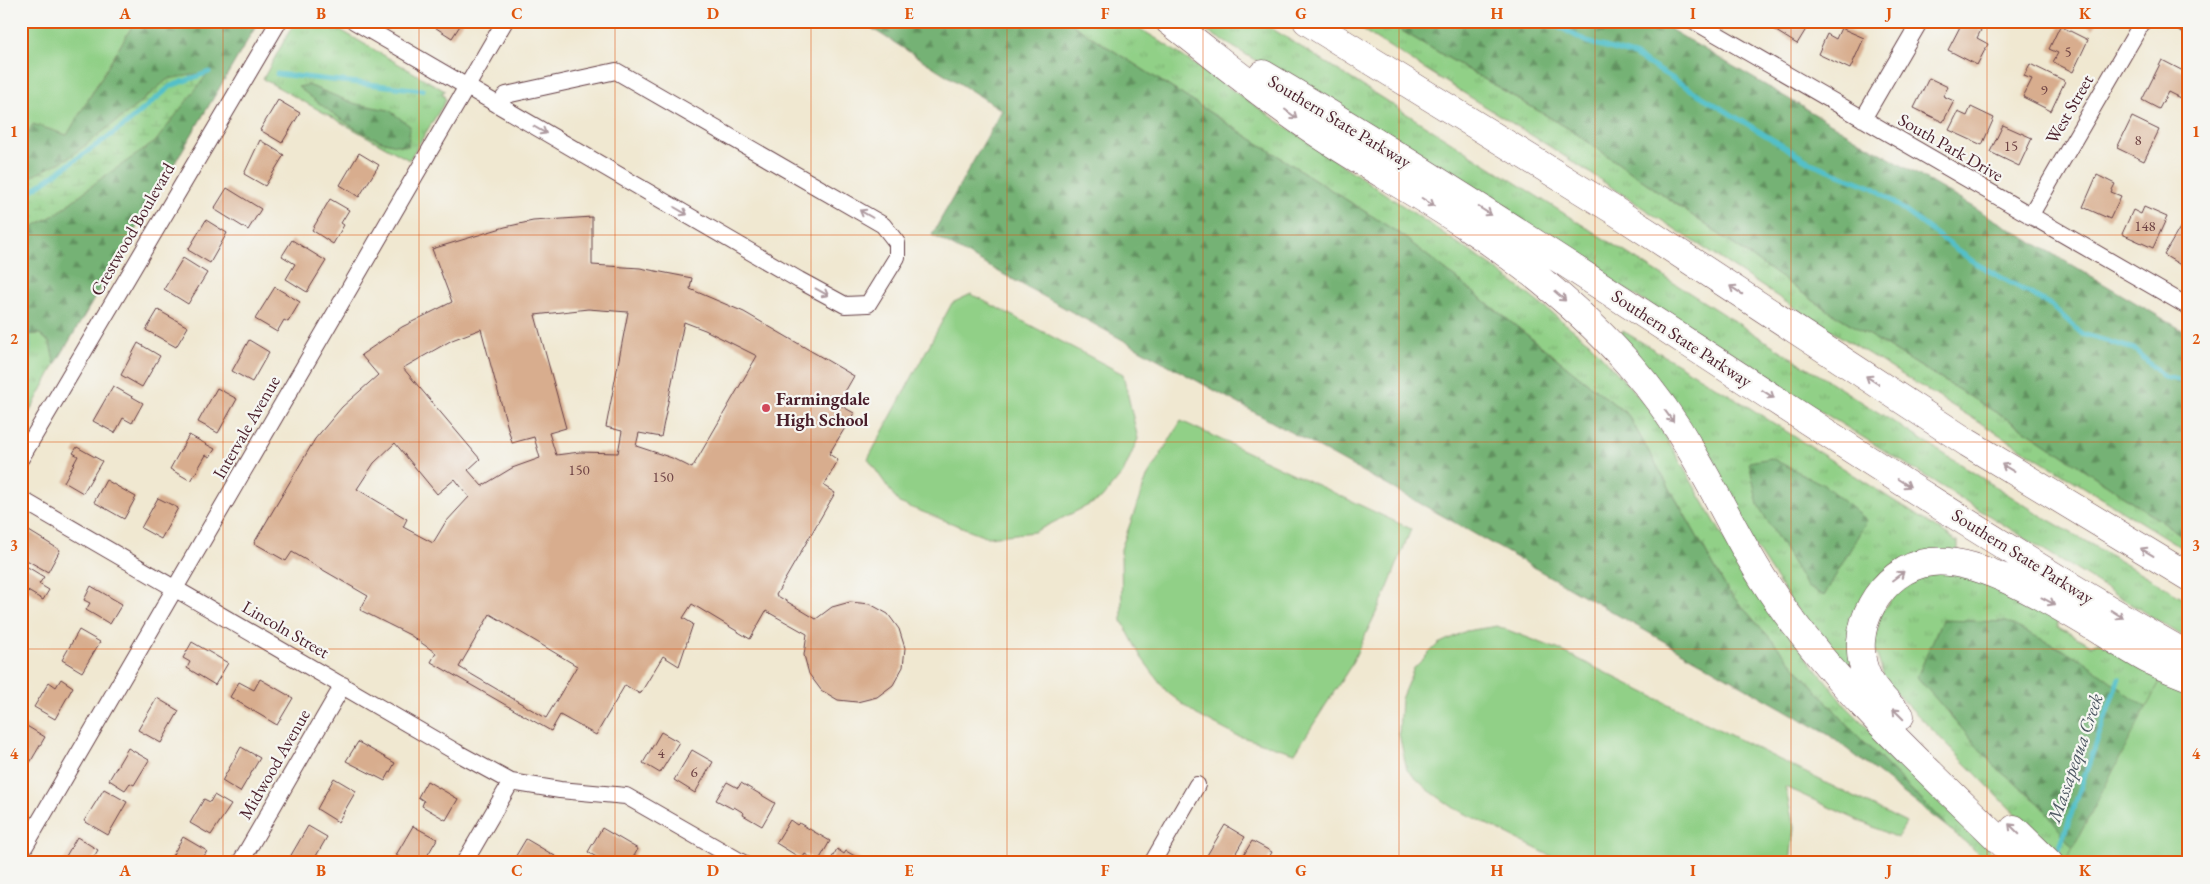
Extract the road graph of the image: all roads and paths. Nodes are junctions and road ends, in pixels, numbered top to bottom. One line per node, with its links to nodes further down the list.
1 (279, 21): 17 (street, Crestwood Boulevard)
2 (354, 21): 12 (street)
3 (506, 21): 12 (street, Intervale Avenue)
4 (1169, 21): 31 (highway, one-way to 31)
5 (1174, 21): 21 (highway, Southern State Parkway, one-way to 21)
6 (1307, 21): 19 (highway, one-way to 6)
7 (1694, 21): 14 (street, South Park Drive)
8 (1920, 21): 14 (street)
9 (2143, 21): 15 (street, West Street)
10 (2184, 21): 11 (street)
11 (2189, 25)
12 (467, 87): 13 (street); 20 (street, Intervale Avenue)
13 (498, 106): 13 (street, one-way to 13)
14 (1863, 119): 15 (street, South Park Drive)
15 (2030, 216): 16 (street, South Park Drive)
16 (2189, 307)
17 (21, 458)
18 (21, 499): 20 (street, Lincoln Street)
19 (2189, 577)
20 (176, 588): 23 (street, Lincoln Street); 26 (street, Intervale Avenue)
21 (2189, 656)
22 (2189, 677): 32 (highway, one-way to 22)
23 (343, 685): 24 (street, Lincoln Street); 27 (street, Midwood Avenue)
24 (511, 782): 28 (street); 29 (street, Lincoln Street)
25 (1197, 785): 30 (street)
26 (21, 853)
27 (240, 863)
28 (464, 863)
29 (743, 863)
30 (1152, 863)
31 (2023, 863)
32 (2049, 863)

